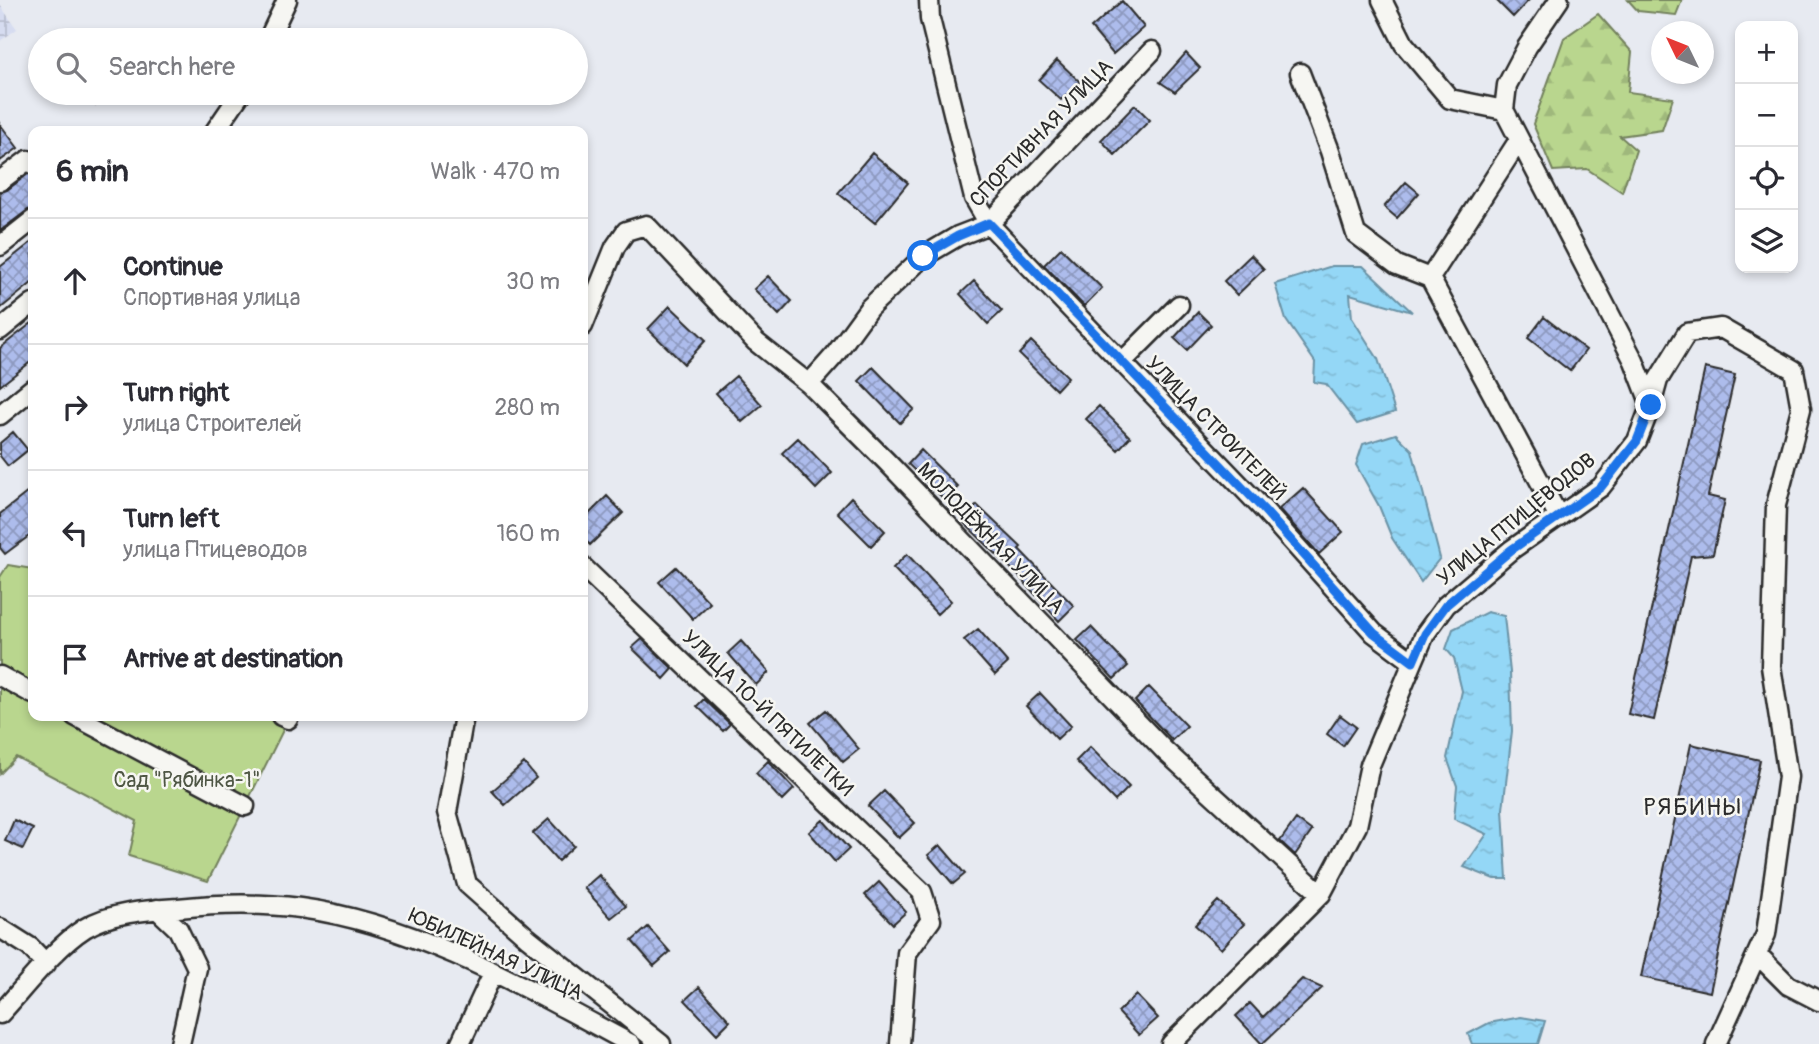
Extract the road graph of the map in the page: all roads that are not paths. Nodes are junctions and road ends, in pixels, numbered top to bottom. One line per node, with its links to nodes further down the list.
1 (287, 0): 5 (street)
2 (929, 0): 14 (street, УЛИЦА СТРОИТЕЛЕЙ)
3 (1382, 0): 9 (street)
4 (1559, 0): 9 (street)
5 (274, 28)
6 (1152, 51): 14 (street, СПОРТИВНАЯ УЛИЦА)
7 (1300, 72): 17 (street)
8 (233, 105): 10 (street)
9 (1504, 110): 11 (street)
10 (218, 126)
11 (1519, 140): 17 (street); 25 (street)
12 (28, 160): 13 (street)
13 (0, 181)
14 (989, 223): 22 (street, УЛИЦА СТРОИТЕЛЕЙ); 23 (street, СПОРТИВНАЯ УЛИЦА)
15 (28, 224): 16 (street)
16 (0, 246)
17 (1430, 278): 27 (street)
18 (1179, 304): 22 (street)
19 (28, 307): 21 (street)
20 (588, 314): 23 (street, МОЛОДЁЖНАЯ УЛИЦА)
21 (0, 330)
22 (1122, 362): 29 (street, УЛИЦА СТРОИТЕЛЕЙ)
23 (809, 384): 35 (street, МОЛОДЁЖНАЯ УЛИЦА)
24 (28, 392): 26 (street)
25 (1651, 405): 27 (street, УЛИЦА ПТИЦЕВОДОВ); 38 (street, УЛИЦА ПТИЦЕВОДОВ)
26 (0, 415)
27 (1559, 517): 29 (street, УЛИЦА ПТИЦЕВОДОВ)
28 (588, 572): 47 (street, УЛИЦА 10-Й ПЯТИЛЕТКИ)
29 (1413, 662): 35 (street, УЛИЦА ПТИЦЕВОДОВ)
30 (0, 676): 31 (street)
31 (28, 691)
32 (84, 721): 34 (street)
33 (463, 721): 46 (street)
34 (245, 806)
35 (1321, 894): 48 (street, УЛИЦА ПТИЦЕВОДОВ)
36 (157, 909): 39 (street, ЮБИЛЕЙНАЯ УЛИЦА); 40 (street, ЮБИЛЕЙНАЯ УЛИЦА); 43 (street)
37 (0, 928): 39 (street)
38 (1757, 954): 41 (street); 49 (street)
39 (46, 964): 42 (street, ЮБИЛЕЙНАЯ УЛИЦА)
40 (493, 973): 44 (street); 45 (street, ЮБИЛЕЙНАЯ УЛИЦА)
41 (1819, 1001)
42 (0, 1014)
43 (180, 1044)
44 (460, 1044)
45 (631, 1044)
46 (661, 1044)
47 (900, 1044)
48 (1171, 1044)
49 (1716, 1044)

